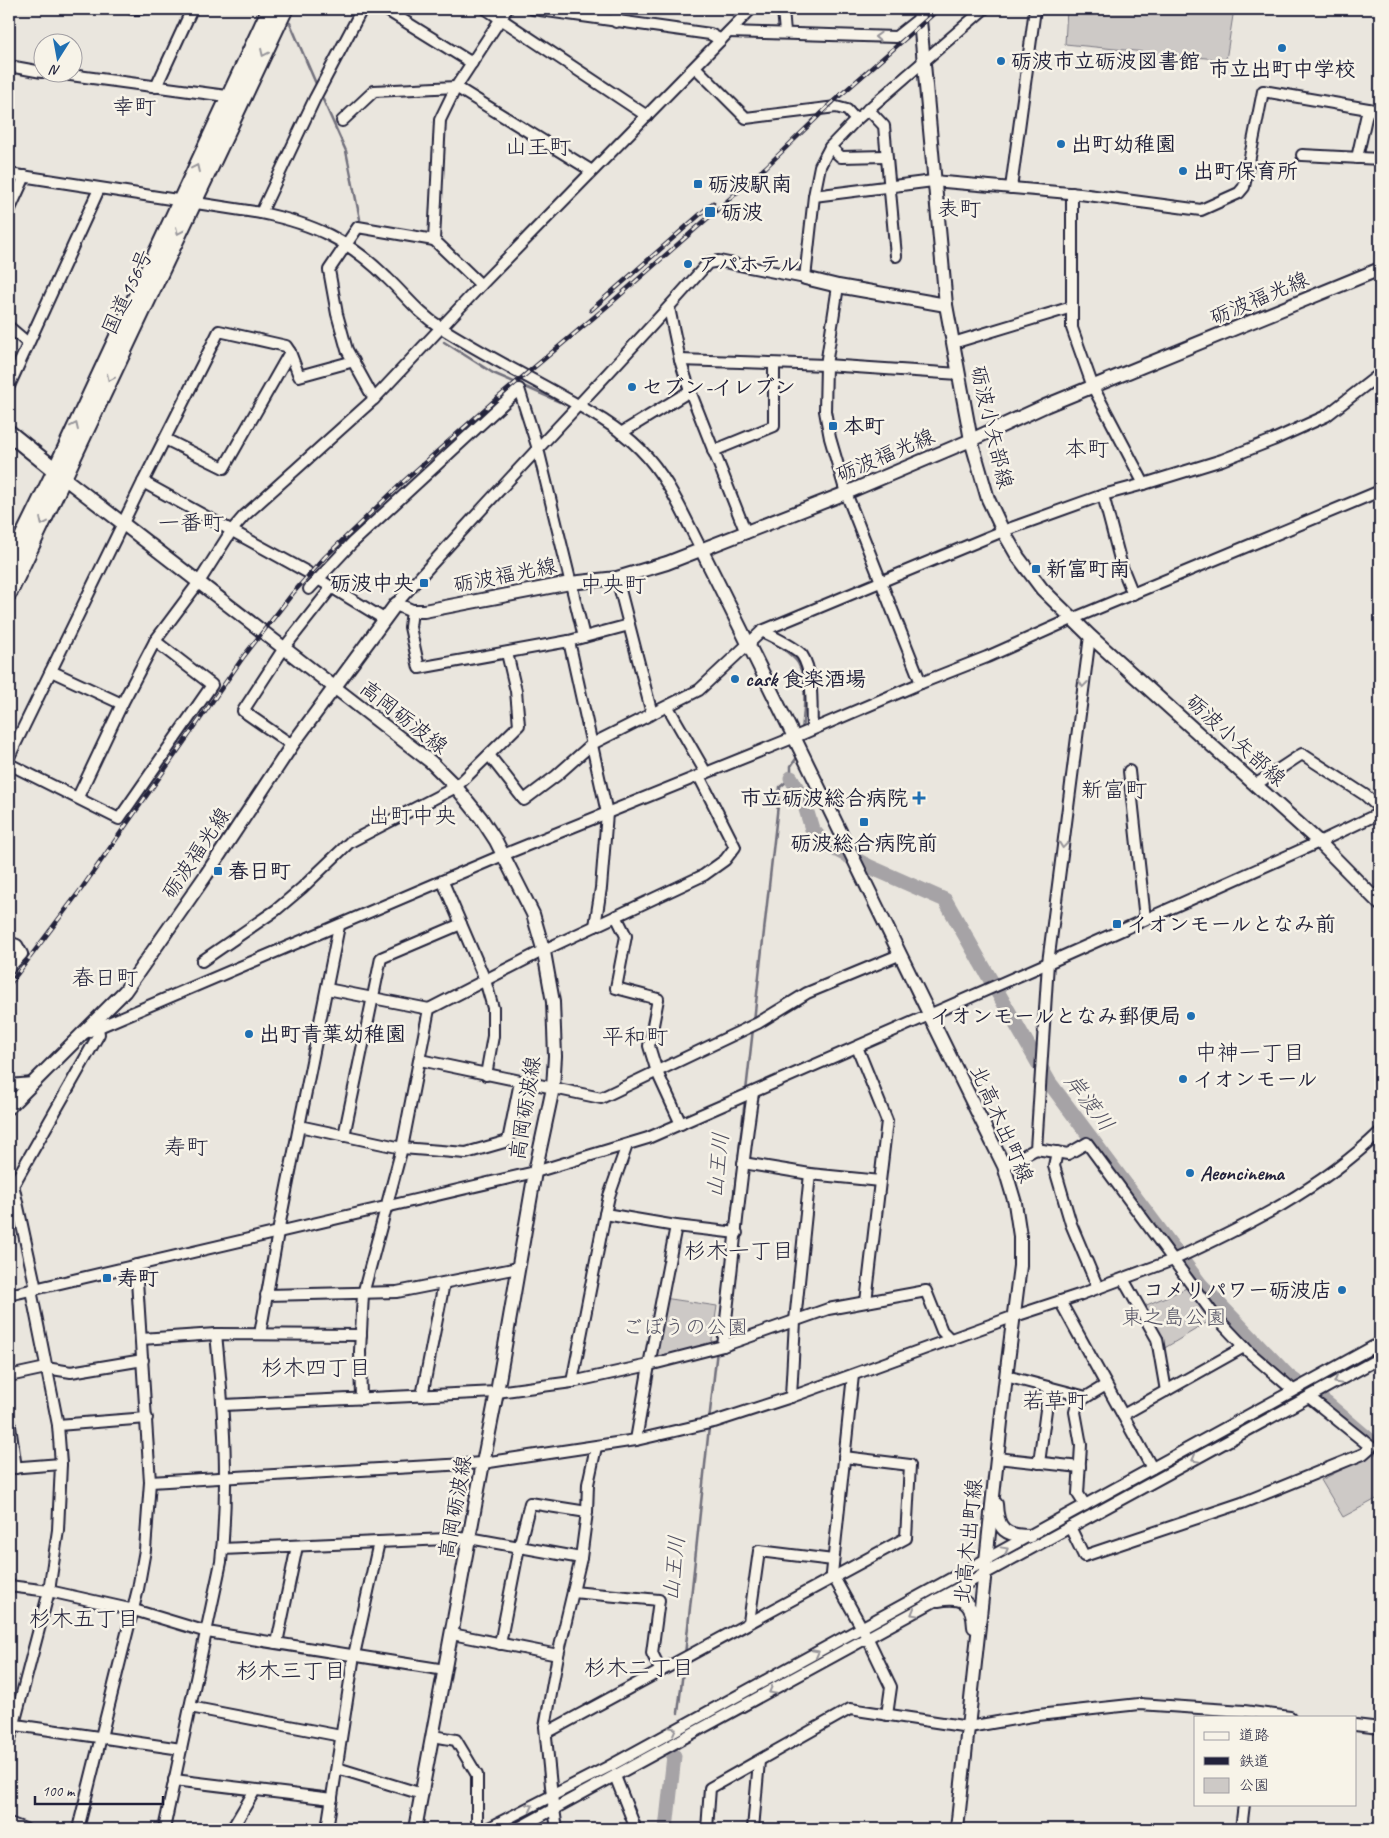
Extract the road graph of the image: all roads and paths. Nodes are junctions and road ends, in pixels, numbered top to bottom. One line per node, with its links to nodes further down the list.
1 (132, 9): 2 (street)
2 (141, 9)
3 (192, 9): 28 (street)
4 (270, 9): 30 (highway, 国道156号)
5 (285, 9): 30 (highway, 国道156号, one-way to 30)
6 (362, 9): 53 (street)
7 (385, 9): 23 (street)
8 (486, 9): 17 (street)
9 (508, 9): 17 (street)
10 (533, 9): 18 (street)
11 (617, 9): 18 (street)
12 (751, 9): 19 (street)
13 (783, 9): 20 (street)
14 (984, 9): 22 (street)
15 (1035, 9): 47 (street)
16 (919, 13): 20 (street, one-way to 20); 22 (main road, 砺波小矢部線)
17 (501, 18): 23 (street); 34 (street)
18 (616, 22): 21 (street)
19 (729, 32): 20 (street); 21 (street)
20 (785, 34)
21 (721, 40): 25 (street)
22 (923, 62): 31 (street); 45 (main road, 砺波小矢部線)
23 (472, 63): 29 (street)
24 (9, 66): 26 (street)
25 (695, 67): 34 (street); 35 (street)
26 (32, 70)
27 (82, 77): 28 (street)
28 (156, 87): 30 (street)
29 (456, 87): 36 (street); 42 (street); 54 (street)
30 (235, 97): 51 (highway, 国道156号)
31 (868, 109): 35 (street); 39 (street)
32 (1368, 109): 33 (street); 40 (street); 49 (street)
33 (1380, 109)
34 (646, 116): 42 (street)
35 (856, 120): 37 (street)
36 (342, 122)
37 (830, 147): 39 (street); 50 (street)
38 (1302, 155): 40 (street)
39 (886, 156): 46 (street)
40 (1357, 158): 41 (street)
41 (1380, 160)
42 (592, 171): 59 (street)
43 (9, 174): 44 (street)
44 (25, 176): 48 (street); 52 (street)
45 (933, 181): 46 (street); 47 (street); 61 (main road, 砺波小矢部線)
46 (888, 187): 50 (street); 56 (street)
47 (1011, 188): 49 (street)
48 (99, 189): 51 (street); 66 (street)
49 (1072, 193): 62 (street)
50 (814, 196): 58 (street)
51 (186, 202): 53 (street); 86 (highway, 国道156号)
52 (9, 211)
53 (262, 213): 55 (street)
54 (434, 240): 55 (street); 59 (street)
55 (346, 243): 65 (street); 70 (street)
56 (896, 256)
57 (1380, 269): 76 (main road, 砺波福光線)
58 (805, 278): 60 (main road); 63 (street)
59 (481, 285): 65 (street)
60 (838, 286): 61 (main road); 72 (street)
61 (946, 304): 67 (main road, 砺波小矢部線)
62 (1072, 307): 67 (street); 76 (street)
63 (669, 308): 69 (street); 79 (street)
64 (9, 327): 66 (street)
65 (441, 328): 78 (street); 79 (street)
66 (28, 343): 75 (street)
67 (953, 343): 73 (main road, 砺波小矢部線)
68 (290, 352): 70 (street); 82 (street); 82 (street)
69 (680, 360): 71 (street); 77 (street)
70 (354, 361): 78 (street)
71 (774, 364): 72 (street); 85 (street)
72 (826, 365): 73 (street); 90 (street)
73 (959, 374): 83 (main road, 砺波小矢部線)
74 (1380, 374): 88 (street)
75 (9, 386)
76 (1093, 388): 83 (main road, 砺波福光線); 88 (street)
77 (690, 391): 81 (street); 85 (street)
78 (374, 398): 93 (street)
79 (579, 404): 81 (street); 84 (street)
80 (9, 433): 86 (highway)
81 (620, 433): 96 (street)
82 (165, 439): 87 (street)
83 (971, 440): 90 (main road, 砺波福光線); 94 (main road, 砺波小矢部線)
84 (538, 449): 100 (street); 103 (street); 108 (street)
85 (713, 450): 95 (street)
86 (59, 474): 92 (main road, 高岡砺波線); 97 (highway, 国道156号); 106 (highway, 国道156号, one-way to 106)
87 (143, 482): 92 (street); 93 (street)
88 (1144, 484): 91 (street)
89 (1380, 491): 107 (street)
90 (846, 493): 95 (main road, 砺波福光線); 101 (street)
91 (1103, 494): 94 (street); 107 (street)
92 (122, 523): 102 (main road, 高岡砺波線); 121 (street)
93 (232, 530): 98 (street); 102 (street)
94 (1004, 531): 101 (street); 111 (main road, 砺波小矢部線)
95 (746, 534): 96 (main road, 砺波福光線)
96 (701, 549): 99 (main road, 砺波福光線); 118 (main road, 北高木出町線)
97 (9, 565)
98 (307, 572)
99 (617, 578): 103 (main road, 砺波福光線); 112 (street)
100 (318, 579): 104 (street); 105 (street)
101 (881, 581): 113 (street); 122 (street)
102 (199, 582): 116 (street); 119 (main road, 高岡砺波線)
103 (570, 583): 109 (main road, 砺波福光線); 115 (street)
104 (332, 587): 110 (street); 119 (street)
105 (309, 589)
106 (9, 593)
107 (1133, 594): 111 (street)
108 (396, 604): 109 (main road, 砺波福光線); 110 (main road, 砺波福光線)
109 (412, 611): 120 (street)
110 (384, 619): 123 (main road, 砺波福光線)
111 (1072, 619): 114 (main road, 砺波小矢部線); 122 (street)
112 (629, 625): 115 (street); 126 (street)
113 (762, 631): 118 (street); 127 (street)
114 (1090, 636): 136 (main road, 砺波小矢部線); 155 (street, one-way to 155)
115 (584, 637): 117 (street)
116 (155, 641): 124 (street); 138 (street)
117 (570, 641): 120 (street); 129 (street)
118 (748, 644): 125 (street); 128 (main road, 北高木出町線)
119 (284, 648): 123 (main road, 高岡砺波線); 130 (street)
120 (507, 652): 131 (street)
121 (50, 671): 124 (street); 132 (street)
122 (921, 683): 127 (street)
123 (334, 687): 130 (main road, 砺波福光線); 137 (main road, 高岡砺波線)
124 (122, 704): 138 (street)
125 (668, 707): 126 (street); 135 (street)
126 (652, 714): 129 (street)
127 (812, 729): 128 (street)
128 (795, 737): 135 (street); 153 (main road, 北高木出町線)
129 (592, 744): 131 (street); 140 (street)
130 (292, 745): 163 (main road, 砺波福光線)
131 (488, 755): 137 (street)
132 (9, 757)
133 (9, 764): 138 (street)
134 (1129, 771): 147 (street)
135 (702, 775): 140 (street); 146 (street)
136 (1256, 785): 139 (street); 142 (main road, 砺波小矢部線)
137 (456, 787): 143 (main road, 高岡砺波線); 154 (street)
138 (78, 797)
139 (1380, 809)
140 (606, 813): 143 (street); 150 (street)
141 (1380, 813): 142 (street)
142 (1319, 842): 145 (main road, 砺波小矢部線); 147 (street)
143 (503, 855): 144 (street); 152 (main road, 高岡砺波線)
144 (443, 882): 148 (street); 149 (street)
145 (1380, 904)
146 (616, 916): 150 (street); 166 (street)
147 (1145, 919): 155 (street)
148 (461, 924): 157 (street); 159 (street)
149 (339, 926): 158 (street); 162 (street)
150 (595, 926): 152 (street)
151 (9, 942): 156 (street)
152 (544, 950): 157 (street); 171 (main road, 高岡砺波線)
153 (899, 955): 161 (main road, 北高木出町線); 166 (street)
154 (202, 961)
155 (1048, 963): 161 (street); 180 (street)
156 (9, 968)
157 (485, 980): 160 (street); 167 (street)
158 (327, 989): 159 (street); 175 (street)
159 (373, 997): 160 (street); 177 (street)
160 (429, 1009): 165 (street)
161 (929, 1014): 164 (street); 183 (main road, 北高木出町線)
162 (98, 1028): 163 (street); 187 (street)
163 (82, 1035): 168 (main road, 砺波福光線)
164 (857, 1047): 172 (street); 186 (street)
165 (420, 1060): 167 (street); 179 (street)
166 (656, 1072): 171 (street); 174 (street)
167 (486, 1075): 169 (street)
168 (33, 1082): 170 (street); 173 (main road, 砺波福光線)
169 (520, 1082): 171 (street); 179 (street)
170 (9, 1085)
171 (553, 1088): 184 (main road, 高岡砺波線)
172 (753, 1093): 174 (street); 182 (street)
173 (9, 1107)
174 (681, 1124): 178 (street)
175 (299, 1126): 177 (street); 191 (street)
176 (1380, 1132): 193 (street)
177 (344, 1136): 179 (street)
178 (627, 1145): 184 (street); 189 (street)
179 (402, 1148): 188 (street)
180 (1036, 1149): 181 (street); 183 (street)
181 (1057, 1152): 193 (street); 198 (street)
182 (743, 1163): 185 (street); 192 (street)
183 (1004, 1166): 205 (main road, 北高木出町線)
184 (536, 1172): 188 (street); 195 (main road, 高岡砺波線)
185 (810, 1174): 186 (street); 206 (street)
186 (880, 1181): 204 (street)
187 (11, 1186): 199 (street)
188 (387, 1207): 191 (street); 200 (street)
189 (605, 1214): 190 (street); 222 (street)
190 (676, 1226): 192 (street); 217 (street)
191 (278, 1232): 194 (street); 202 (street)
192 (736, 1233): 213 (street)
193 (1173, 1260): 196 (street); 214 (street)
194 (136, 1265): 199 (street); 210 (street)
195 (518, 1268): 197 (street); 227 (main road, 高岡砺波線)
196 (1123, 1279): 198 (street); 226 (street)
197 (444, 1282): 200 (street); 228 (street)
198 (1098, 1288): 203 (street)
199 (34, 1289): 201 (street); 218 (street)
200 (363, 1294): 202 (street); 209 (street)
201 (9, 1295)
202 (266, 1296): 208 (street)
203 (1060, 1301): 205 (street); 223 (street)
204 (866, 1302): 206 (street); 211 (street)
205 (1012, 1317): 211 (street); 221 (main road, 北高木出町線)
206 (795, 1321): 213 (street); 229 (street)
207 (216, 1334): 208 (street); 210 (street); 233 (street)
208 (260, 1334): 209 (street)
209 (361, 1335): 232 (street)
210 (141, 1339): 216 (street)
211 (951, 1340): 220 (street)
212 (1380, 1343): 225 (street)
213 (723, 1346): 217 (street)
214 (1244, 1347): 225 (street); 226 (street)
215 (1380, 1358): 231 (street, one-way to 231)
216 (143, 1360): 218 (street); 235 (street)
217 (649, 1365): 222 (street); 238 (street)
218 (46, 1368): 219 (street); 237 (street)
219 (9, 1376)
220 (853, 1376): 229 (street); 240 (street)
221 (1006, 1376): 224 (street); 241 (main road, 北高木出町線)
222 (572, 1382): 227 (street)
223 (1106, 1385): 230 (street); 234 (street)
224 (1049, 1387): 230 (street); 243 (street)
225 (1293, 1390): 247 (street)
226 (1166, 1391): 234 (street)
227 (497, 1392): 228 (street); 242 (main road, 高岡砺波線)
228 (422, 1396): 232 (street)
229 (791, 1397): 238 (street)
230 (1086, 1397): 245 (street)
231 (1309, 1397): 253 (street, one-way to 253); 253 (street)
232 (361, 1399): 233 (street)
233 (223, 1406): 249 (street)
234 (1122, 1415): 247 (street)
235 (147, 1418): 237 (street); 250 (street)
236 (9, 1419): 246 (street)
237 (58, 1425): 244 (street)
238 (636, 1440): 239 (street)
239 (596, 1447): 242 (street); 252 (street)
240 (844, 1457): 261 (street); 264 (street)
241 (997, 1458): 243 (street); 248 (main road, 北高木出町線)
242 (482, 1463): 249 (street); 255 (main road, 高岡砺波線)
243 (1039, 1463): 245 (street)
244 (61, 1464): 246 (street); 266 (street)
245 (1080, 1467): 251 (street)
246 (12, 1468)
247 (1152, 1468): 251 (street)
248 (995, 1474): 254 (main road); 262 (main road, 北高木出町線)
249 (226, 1478): 250 (street); 259 (street)
250 (150, 1482): 269 (street)
251 (1085, 1505): 254 (street)
252 (587, 1512): 258 (street); 260 (street)
253 (1070, 1527): 263 (street)
254 (1030, 1536): 262 (street, one-way to 254)
255 (469, 1538): 256 (street); 258 (street); 273 (main road, 高岡砺波線)
256 (379, 1542): 257 (street); 277 (street)
257 (297, 1546): 259 (street); 275 (street)
258 (519, 1547): 260 (street); 276 (street)
259 (222, 1549): 272 (street)
260 (581, 1558): 267 (street)
261 (834, 1560): 264 (street); 270 (street)
262 (985, 1560): 263 (main road, 北高木出町線); 271 (street)
263 (984, 1574): 268 (street); 279 (main road, 北高木出町線)
264 (833, 1577): 270 (street); 271 (street)
265 (9, 1586): 266 (street)
266 (49, 1592): 269 (street); 286 (street)
267 (573, 1592): 278 (street); 281 (street)
268 (938, 1600): 274 (street, one-way to 274); 279 (main road)
269 (134, 1610): 272 (street); 293 (street)
270 (750, 1622): 281 (street)
271 (862, 1628): 274 (street); 302 (street, one-way to 271)
272 (207, 1632): 275 (street); 282 (street)
273 (452, 1634): 276 (street); 280 (main road, 高岡砺波線)
274 (868, 1639): 284 (street); 298 (street, one-way to 298)
275 (277, 1643): 277 (street)
276 (500, 1644): 278 (street)
277 (354, 1655): 280 (street); 291 (street)
278 (558, 1655): 290 (street)
279 (975, 1660): 288 (main road, 北高木出町線)
280 (445, 1670): 292 (main road, 高岡砺波線)
281 (661, 1671): 290 (street)
282 (190, 1708): 291 (street); 295 (street)
283 (1244, 1714): 285 (street); 288 (street)
284 (887, 1715): 288 (street); 296 (street)
285 (1275, 1716)
286 (11, 1724): 293 (street); 294 (street)
287 (1356, 1725): 289 (street)
288 (969, 1727): 320 (main road, 北高木出町線)
289 (1380, 1728)
290 (546, 1733): 302 (street)
291 (342, 1736): 297 (street)
292 (432, 1736): 301 (main road, 高岡砺波線); 313 (street)
293 (101, 1739): 295 (street); 308 (street)
294 (9, 1743)
295 (181, 1749): 299 (street)
296 (759, 1761): 318 (street); 319 (street)
297 (337, 1768): 301 (street); 303 (street)
298 (615, 1776): 305 (street); 317 (street)
299 (174, 1780): 300 (street); 309 (street)
300 (255, 1790): 303 (street); 310 (street)
301 (422, 1794): 312 (main road, 高岡砺波線)
302 (552, 1796): 305 (street); 314 (street, one-way to 302)
303 (332, 1799): 311 (street)
304 (1244, 1806): 321 (street)
305 (554, 1809): 315 (street); 316 (street)
306 (9, 1823): 307 (street)
307 (25, 1829)
308 (78, 1829)
309 (164, 1829)
310 (232, 1829)
311 (327, 1829)
312 (416, 1829)
313 (477, 1829)
314 (486, 1829)
315 (517, 1829)
316 (557, 1829)
317 (633, 1829)
318 (707, 1829)
319 (753, 1829)
320 (957, 1829)
321 (1241, 1829)

